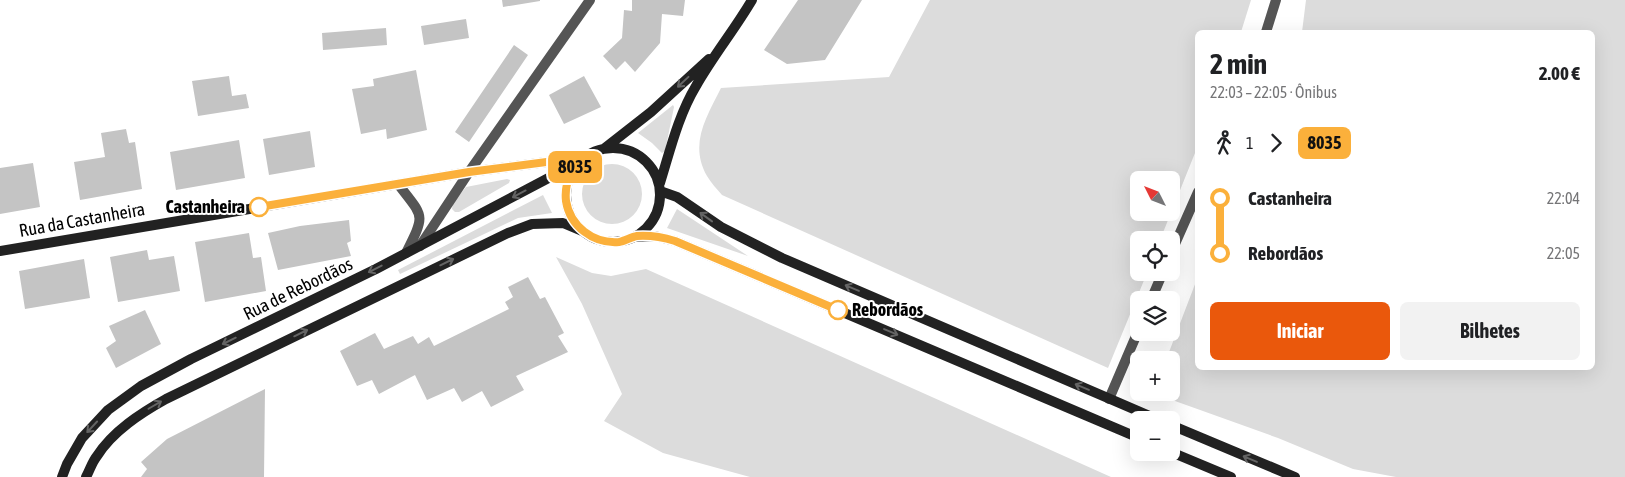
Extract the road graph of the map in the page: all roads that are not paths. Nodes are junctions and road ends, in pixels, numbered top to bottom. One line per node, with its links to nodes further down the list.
1 (590, 0): 8 (street)
2 (752, 0): 5 (main road)
3 (1276, 0): 4 (street)
4 (1267, 30)
5 (718, 49): 6 (main road, one-way to 6); 10 (main road)
6 (605, 148): 7 (main road); 10 (main road)
7 (581, 160): 8 (main road, Rua da Castanheira); 12 (main road); 15 (main road, Rua de Rebordãos, one-way to 15)
8 (469, 172): 9 (main road, Rua da Castanheira); 15 (street)
9 (398, 184): 16 (main road, Rua da Castanheira); 17 (street)
10 (660, 187): 14 (main road); 19 (main road, one-way to 10)
11 (1195, 199): 13 (street)
12 (582, 230): 14 (main road); 25 (main road, one-way to 12)
13 (1180, 233)
14 (634, 236): 22 (main road, one-way to 22)
15 (420, 246): 17 (main road, Rua de Rebordãos)
16 (0, 251)
17 (406, 253): 24 (main road, Rua de Rebordãos, one-way to 24)
18 (1134, 341): 19 (street)
19 (1109, 399): 20 (main road)
20 (1138, 411)
21 (1180, 429): 27 (main road, one-way to 21)
22 (1130, 434)
23 (1180, 456): 26 (main road)
24 (62, 477)
25 (86, 477)
26 (1231, 477)
27 (1295, 477)

